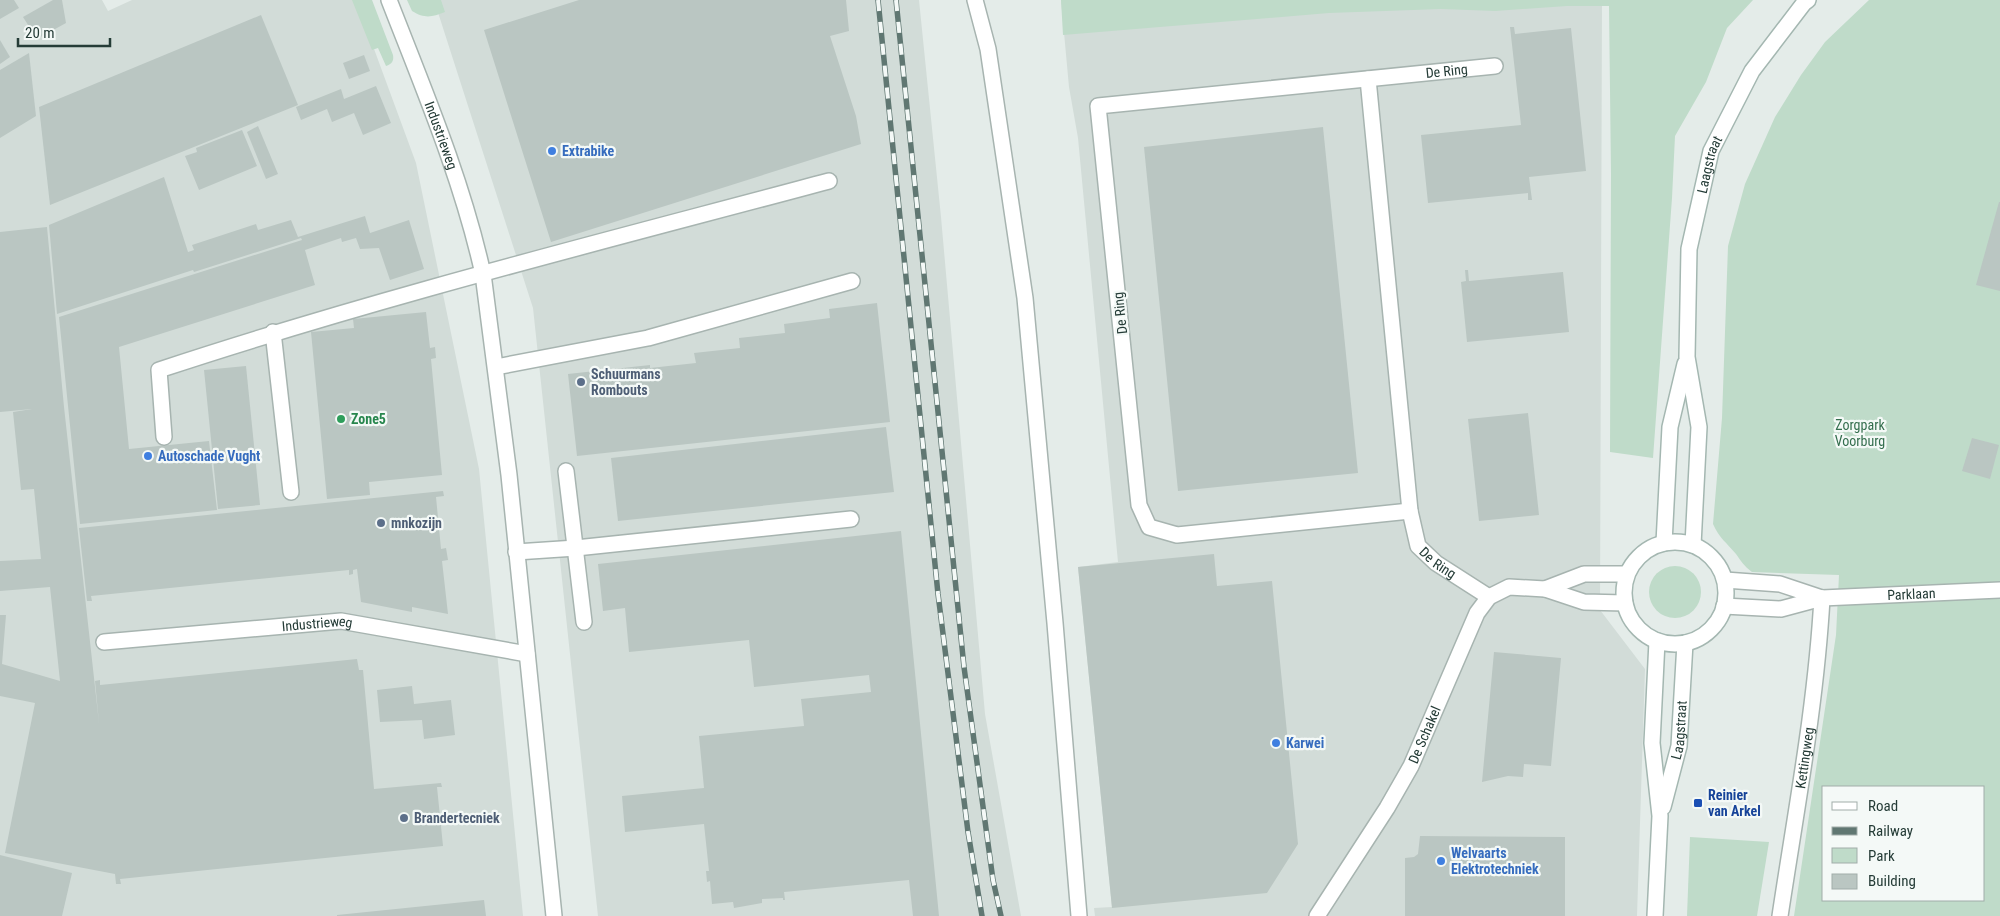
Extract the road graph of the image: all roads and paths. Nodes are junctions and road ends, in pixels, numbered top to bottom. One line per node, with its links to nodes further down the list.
1 (389, 0): 7 (street, Industrieweg)
2 (976, 0): 36 (street)
3 (1808, 0): 10 (street, Laagstraat)
4 (1495, 66): 5 (street, De Ring)
5 (1368, 79): 15 (street, De Ring); 15 (street, De Ring)
6 (829, 181): 7 (street)
7 (483, 274): 9 (street); 11 (street, Industrieweg)
8 (852, 281): 11 (street)
9 (273, 332): 12 (street); 14 (street)
10 (1687, 357): 17 (street, Laagstraat); 18 (street, Laagstraat)
11 (496, 367): 20 (street, Industrieweg)
12 (164, 436)
13 (566, 471): 19 (street)
14 (291, 492)
15 (1410, 512): 25 (street, De Ring)
16 (851, 519): 19 (street)
17 (1664, 543): 18 (street); 21 (street)
18 (1693, 545): 22 (street)
19 (576, 548): 20 (street); 29 (street)
20 (516, 552): 33 (street, Industrieweg)
21 (1627, 574): 23 (street); 27 (street)
22 (1725, 580): 26 (street, Parklaan); 28 (street)
23 (1545, 589): 25 (street); 27 (street)
24 (2000, 590): 26 (street, Parklaan)
25 (1489, 597): 37 (street, De Schakel)
26 (1822, 598): 28 (street, Parklaan); 39 (street, Kettingweg)
27 (1625, 603): 30 (street)
28 (1724, 606): 32 (street)
29 (584, 622)
30 (1657, 641): 32 (street); 34 (street, Laagstraat)
31 (104, 642): 33 (street, Industrieweg)
32 (1685, 643): 34 (street, Laagstraat)
33 (527, 654): 35 (street, Industrieweg)
34 (1660, 816): 38 (street, Laagstraat)
35 (554, 916)
36 (1079, 916)
37 (1317, 916)
38 (1654, 916)
39 (1780, 916)

